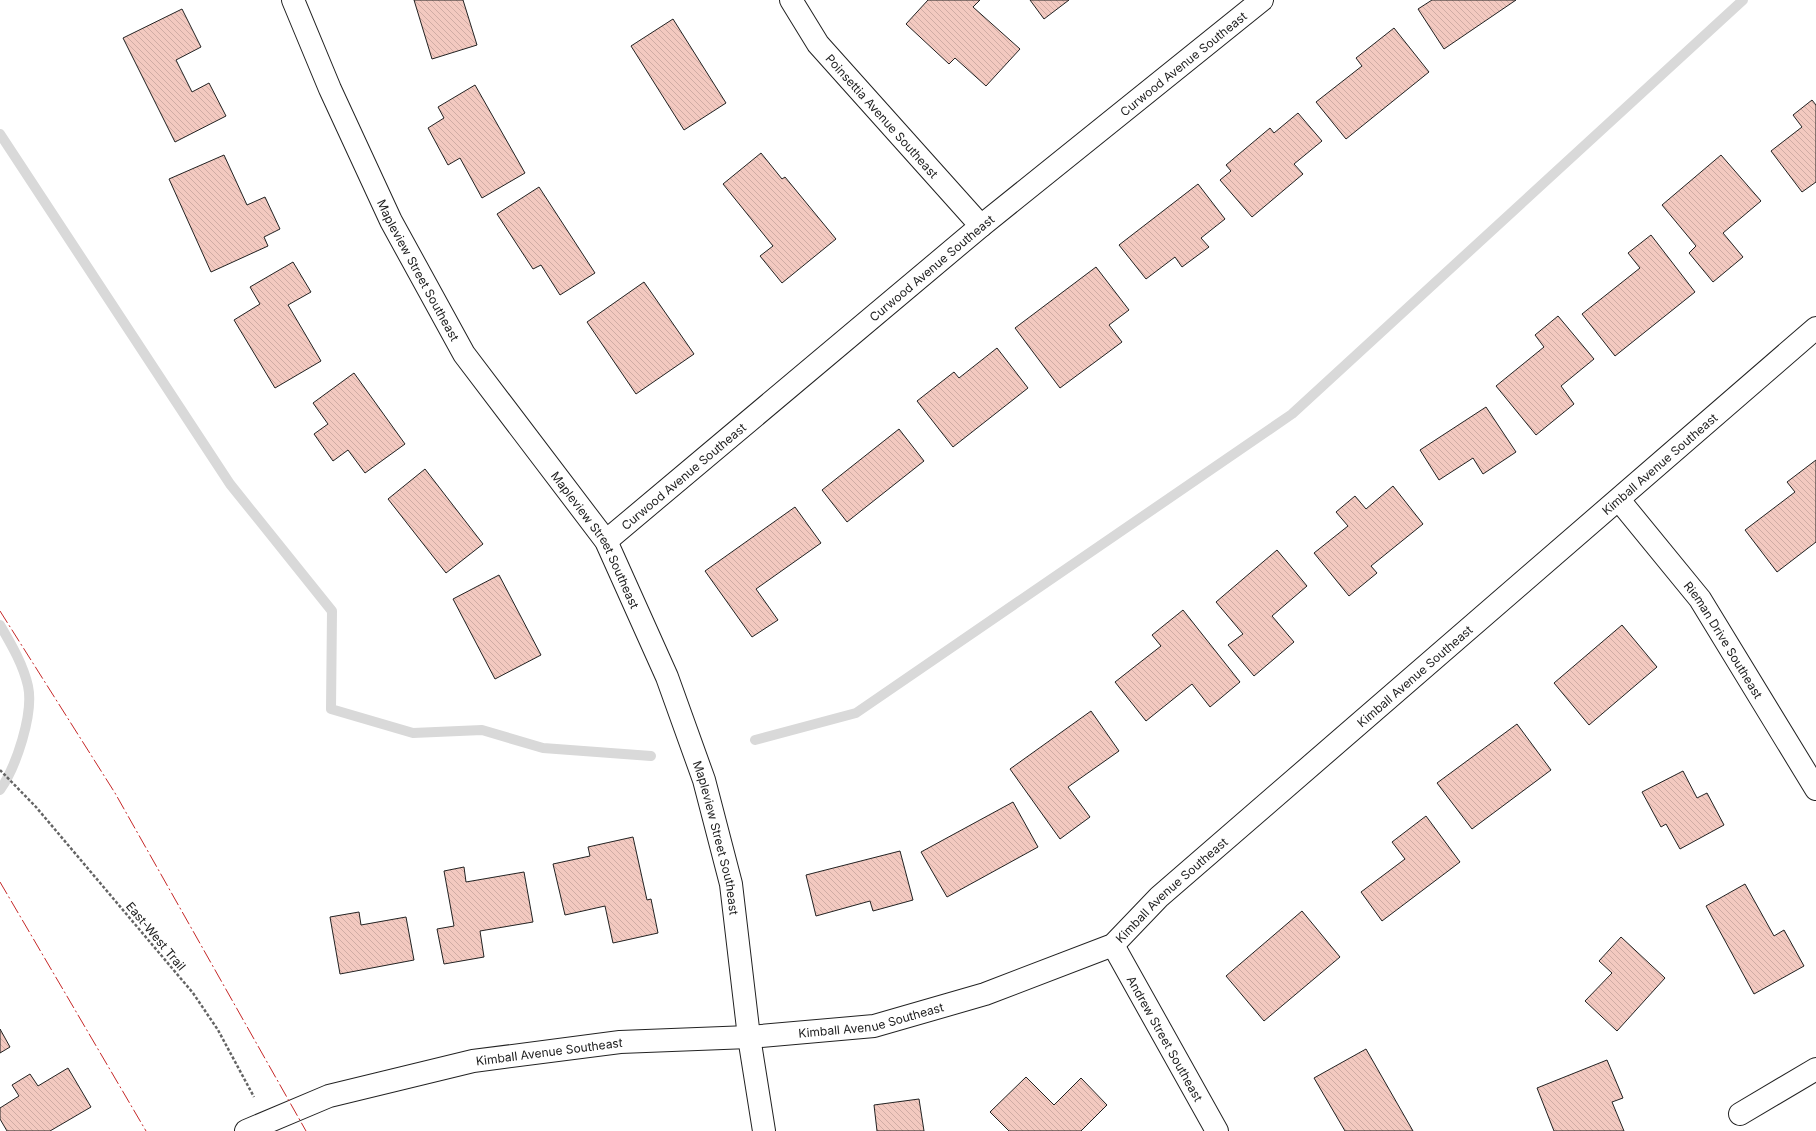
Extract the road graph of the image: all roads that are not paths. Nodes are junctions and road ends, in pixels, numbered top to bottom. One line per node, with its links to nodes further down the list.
1 (293, 0): 7 (street, Mapleview Street Southeast)
2 (791, 0): 4 (street, Poinsettia Avenue Southeast)
3 (1262, 0): 4 (street, Curwood Avenue Southeast)
4 (981, 226): 7 (street, Curwood Avenue Southeast)
5 (1816, 328): 6 (street, Kimball Avenue Southeast)
6 (1619, 500): 8 (street, Rieman Drive Southeast); 9 (street, Kimball Avenue Southeast)
7 (606, 541): 10 (street, Mapleview Street Southeast)
8 (1816, 789)
9 (1113, 945): 10 (street, Kimball Avenue Southeast); 15 (street, Andrew Street Southeast)
10 (749, 1037): 13 (street, Kimball Avenue Southeast); 14 (street, Mapleview Street Southeast)
11 (1816, 1069): 12 (street)
12 (1740, 1114)
13 (246, 1131)
14 (764, 1131)
15 (1217, 1131)

